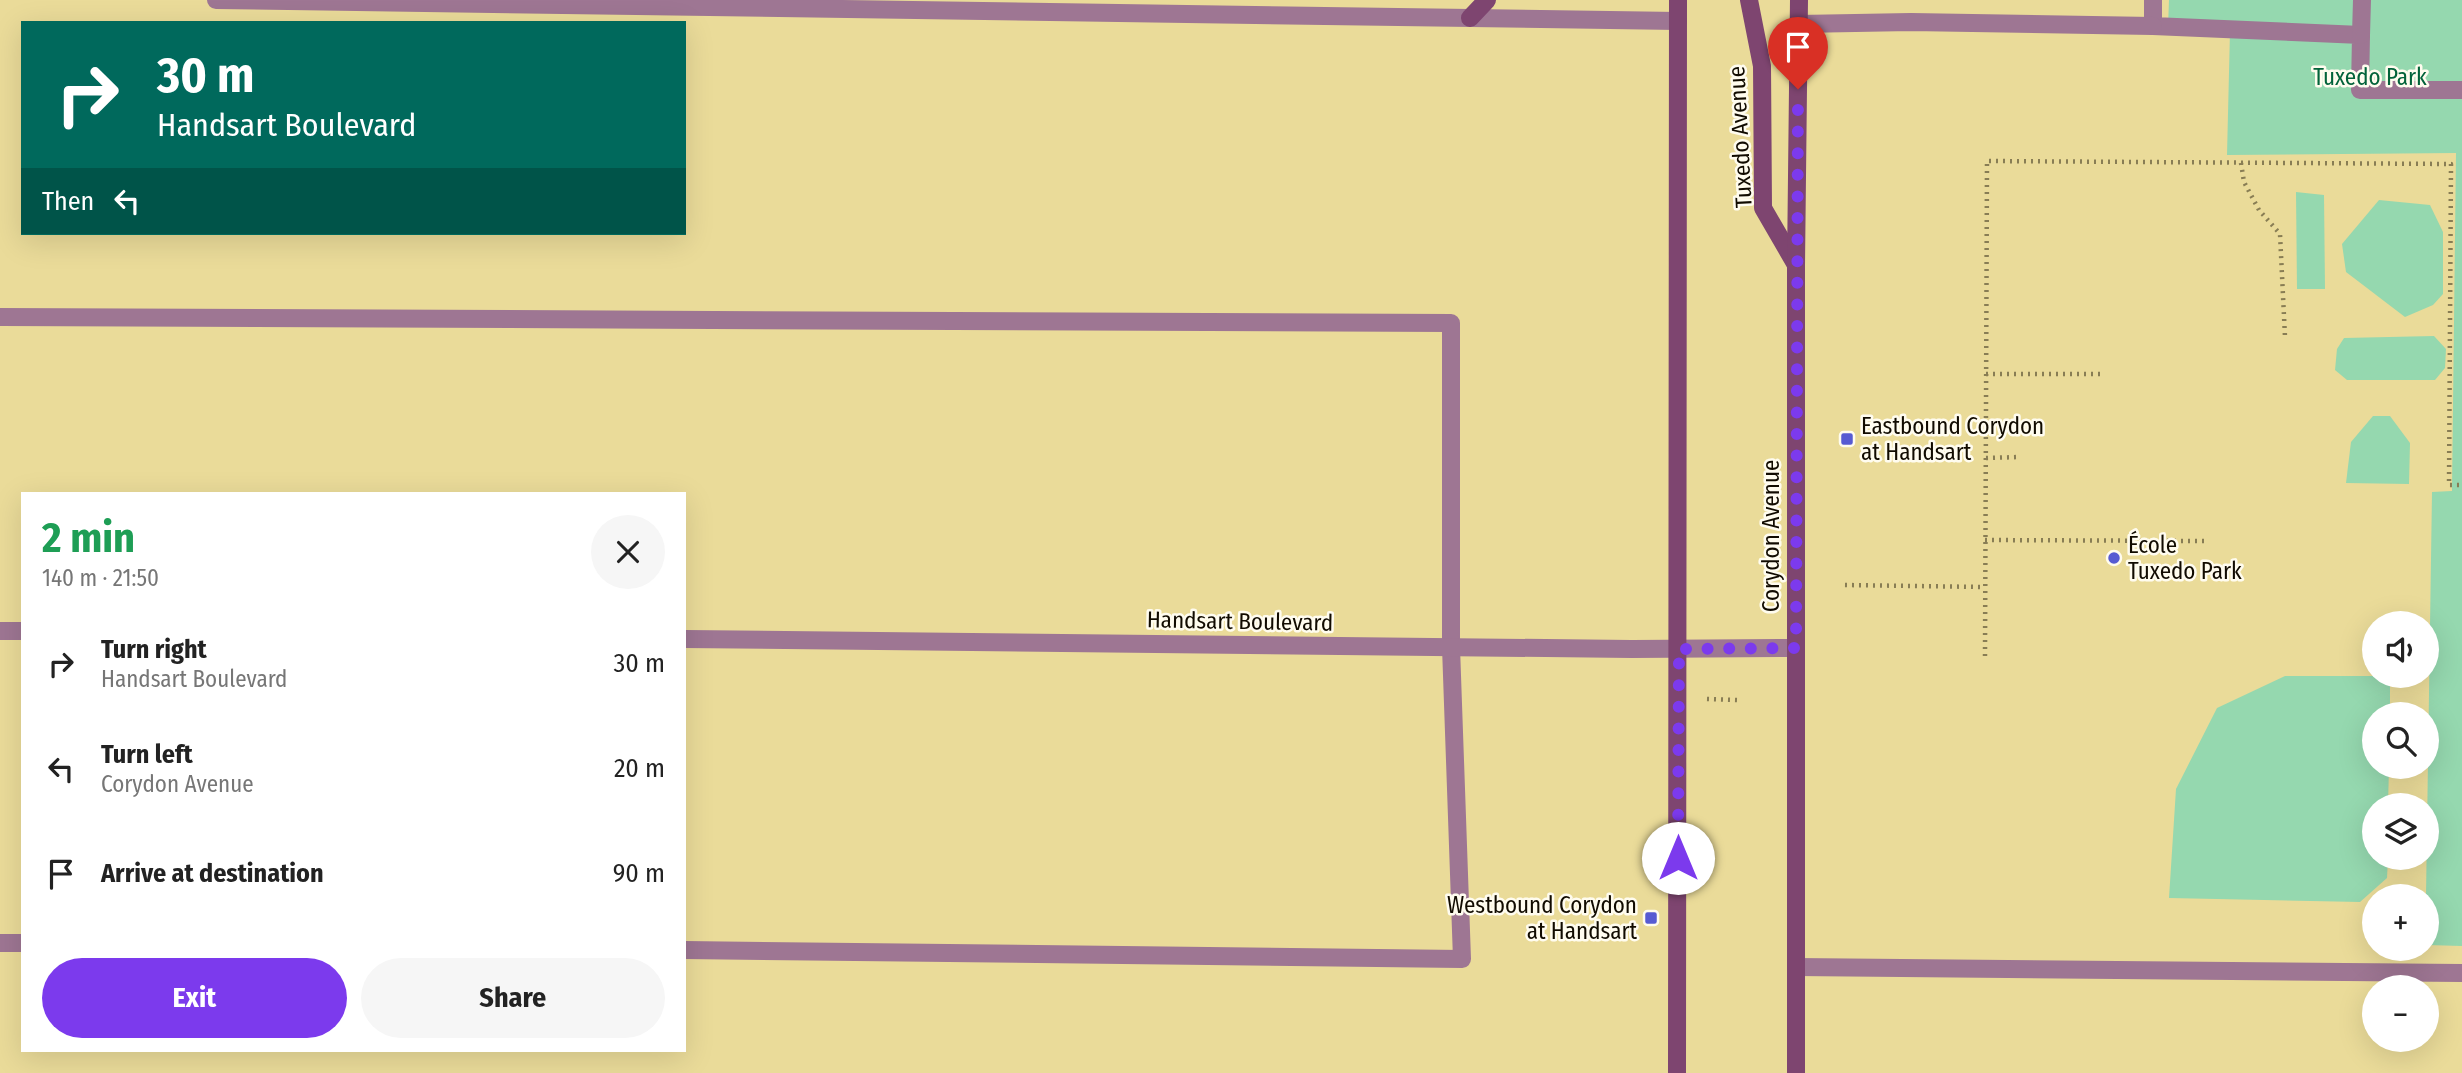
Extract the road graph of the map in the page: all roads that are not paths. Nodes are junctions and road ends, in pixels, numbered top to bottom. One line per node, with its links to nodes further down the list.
1 (216, 0): 9 (street)
2 (1487, 0): 9 (main road)
3 (1667, 0): 10 (main road)
4 (1678, 0): 10 (main road)
5 (1749, 0): 15 (main road, Tuxedo Avenue)
6 (1799, 0): 11 (main road, Corydon Avenue)
7 (2153, 0): 12 (street)
8 (2362, 0): 13 (street)
9 (1470, 18): 10 (street)
10 (1678, 21): 22 (main road)
11 (1799, 24): 12 (street); 15 (main road, Corydon Avenue)
12 (2153, 26): 13 (street)
13 (2361, 35): 14 (street)
14 (2462, 90)
15 (1796, 265): 21 (main road, Corydon Avenue)
16 (0, 317): 20 (street)
17 (0, 631): 18 (street)
18 (21, 631)
19 (686, 639): 20 (street, Handsart Boulevard)
20 (1451, 648): 22 (street, Handsart Boulevard); 25 (street)
21 (1796, 648): 22 (street, Handsart Boulevard); 26 (main road, Corydon Avenue)
22 (1679, 649): 28 (main road)
23 (0, 943): 24 (street)
24 (21, 943)
25 (686, 950)
26 (1796, 967): 27 (street); 29 (main road, Corydon Avenue)
27 (2462, 973)
28 (1677, 1073)
29 (1796, 1073)

